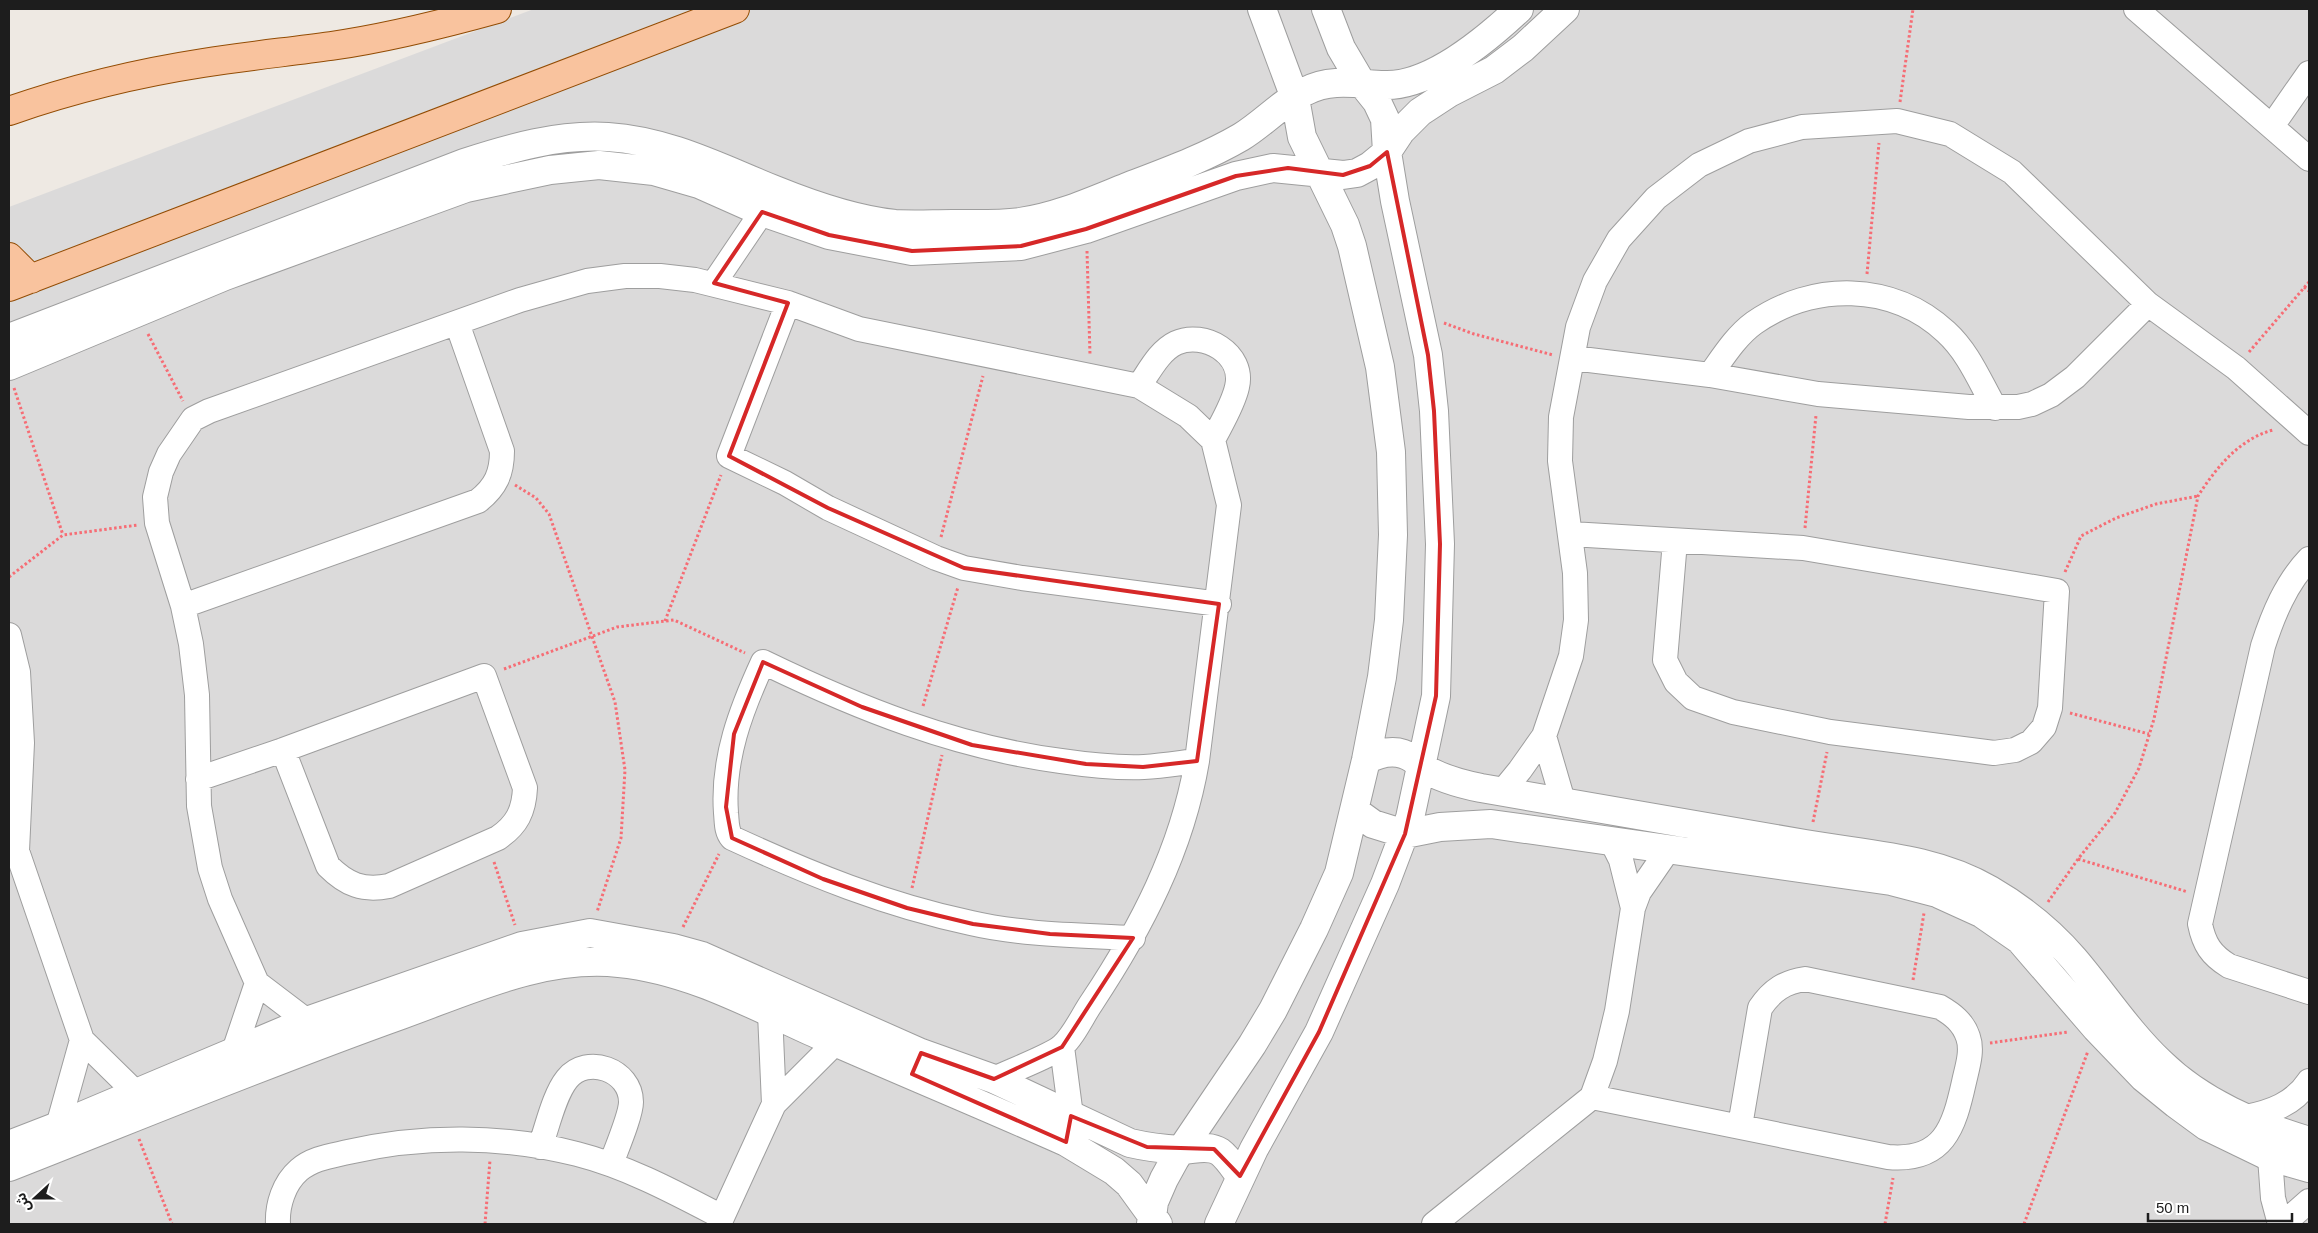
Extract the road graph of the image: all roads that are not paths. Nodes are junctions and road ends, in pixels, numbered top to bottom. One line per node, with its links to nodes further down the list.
1 (497, 9): 11 (main road)
2 (735, 9): 18 (main road)
3 (1262, 9): 10 (street)
4 (1326, 9): 9 (street)
5 (1519, 9): 9 (street)
6 (1565, 9): 13 (street)
7 (2136, 9): 12 (street)
8 (2309, 73): 12 (street)
9 (1360, 82): 10 (street); 13 (street)
10 (1294, 98): 15 (street); 23 (street)
11 (9, 111)
12 (2272, 126): 14 (street)
13 (1387, 152): 15 (street); 42 (street)
14 (2309, 159)
15 (1319, 173): 16 (street); 40 (street)
16 (762, 212): 19 (street); 25 (street)
17 (9, 257): 18 (main road)
18 (20, 283)
19 (714, 284): 20 (street); 22 (street)
20 (788, 304): 27 (street); 34 (street)
21 (2148, 304): 24 (street); 28 (street); 29 (street)
22 (456, 323): 35 (street); 35 (street)
23 (9, 338)
24 (1573, 358): 26 (street); 31 (street)
25 (10, 374)
26 (1710, 375): 28 (street); 28 (street)
27 (1139, 386): 30 (street); 30 (street)
28 (1995, 408)
29 (2304, 428)
30 (1213, 440): 34 (street)
31 (1571, 534): 32 (street); 38 (street)
32 (1675, 541): 32 (street)
33 (2309, 559): 58 (street)
34 (1219, 604): 41 (street)
35 (183, 606): 43 (street)
36 (9, 635): 37 (street)
37 (14, 674): 50 (street)
38 (1544, 736): 44 (street); 45 (street)
39 (283, 750): 39 (street); 43 (street)
40 (1366, 760): 42 (street); 46 (street)
41 (1197, 761): 54 (street); 54 (street)
42 (1422, 767): 44 (street); 47 (street)
43 (198, 779): 56 (street)
44 (1502, 792): 45 (street)
45 (1563, 801): 52 (street)
46 (1355, 811): 47 (street); 80 (street)
47 (1405, 834): 48 (street); 85 (street)
48 (1611, 840): 49 (street); 51 (street)
49 (1668, 850): 51 (street); 52 (street)
50 (13, 852): 61 (street)
51 (1633, 908): 70 (street)
52 (2028, 930): 73 (street); 81 (street)
53 (590, 933): 55 (street); 57 (street); 60 (street)
54 (1133, 938): 63 (street)
55 (590, 961): 57 (street); 60 (street)
56 (258, 983): 60 (street); 64 (street)
57 (744, 986): 59 (street); 65 (street)
58 (2309, 992)
59 (770, 1013): 62 (street); 71 (street)
60 (313, 1033): 64 (street); 66 (street)
61 (82, 1040): 69 (street); 75 (street)
62 (836, 1042): 65 (street); 71 (street)
63 (1062, 1047): 67 (street); 72 (street)
64 (233, 1054): 66 (street)
65 (916, 1064): 67 (street); 76 (street)
66 (205, 1076): 69 (street); 75 (street)
67 (994, 1079): 72 (street)
68 (2309, 1081): 73 (street)
69 (136, 1093): 75 (street)
70 (1592, 1097): 74 (street); 91 (street)
71 (774, 1104): 87 (street)
72 (1071, 1116): 76 (street); 80 (street)
73 (2246, 1117): 77 (street)
74 (1740, 1126): 74 (street)
75 (60, 1136): 78 (street); 83 (street)
76 (1066, 1142): 88 (street)
77 (2309, 1142)
78 (9, 1145)
79 (540, 1147): 82 (street); 82 (street); 89 (street)
80 (1182, 1150): 85 (street); 88 (street)
81 (2270, 1158): 84 (street); 92 (street)
82 (611, 1164): 87 (street)
83 (9, 1167)
84 (2309, 1168)
85 (1240, 1176): 90 (street)
86 (2309, 1201): 92 (street)
87 (721, 1221)
88 (1154, 1222)
89 (278, 1224)
90 (1219, 1224)
91 (1434, 1224)
92 (2282, 1224)

